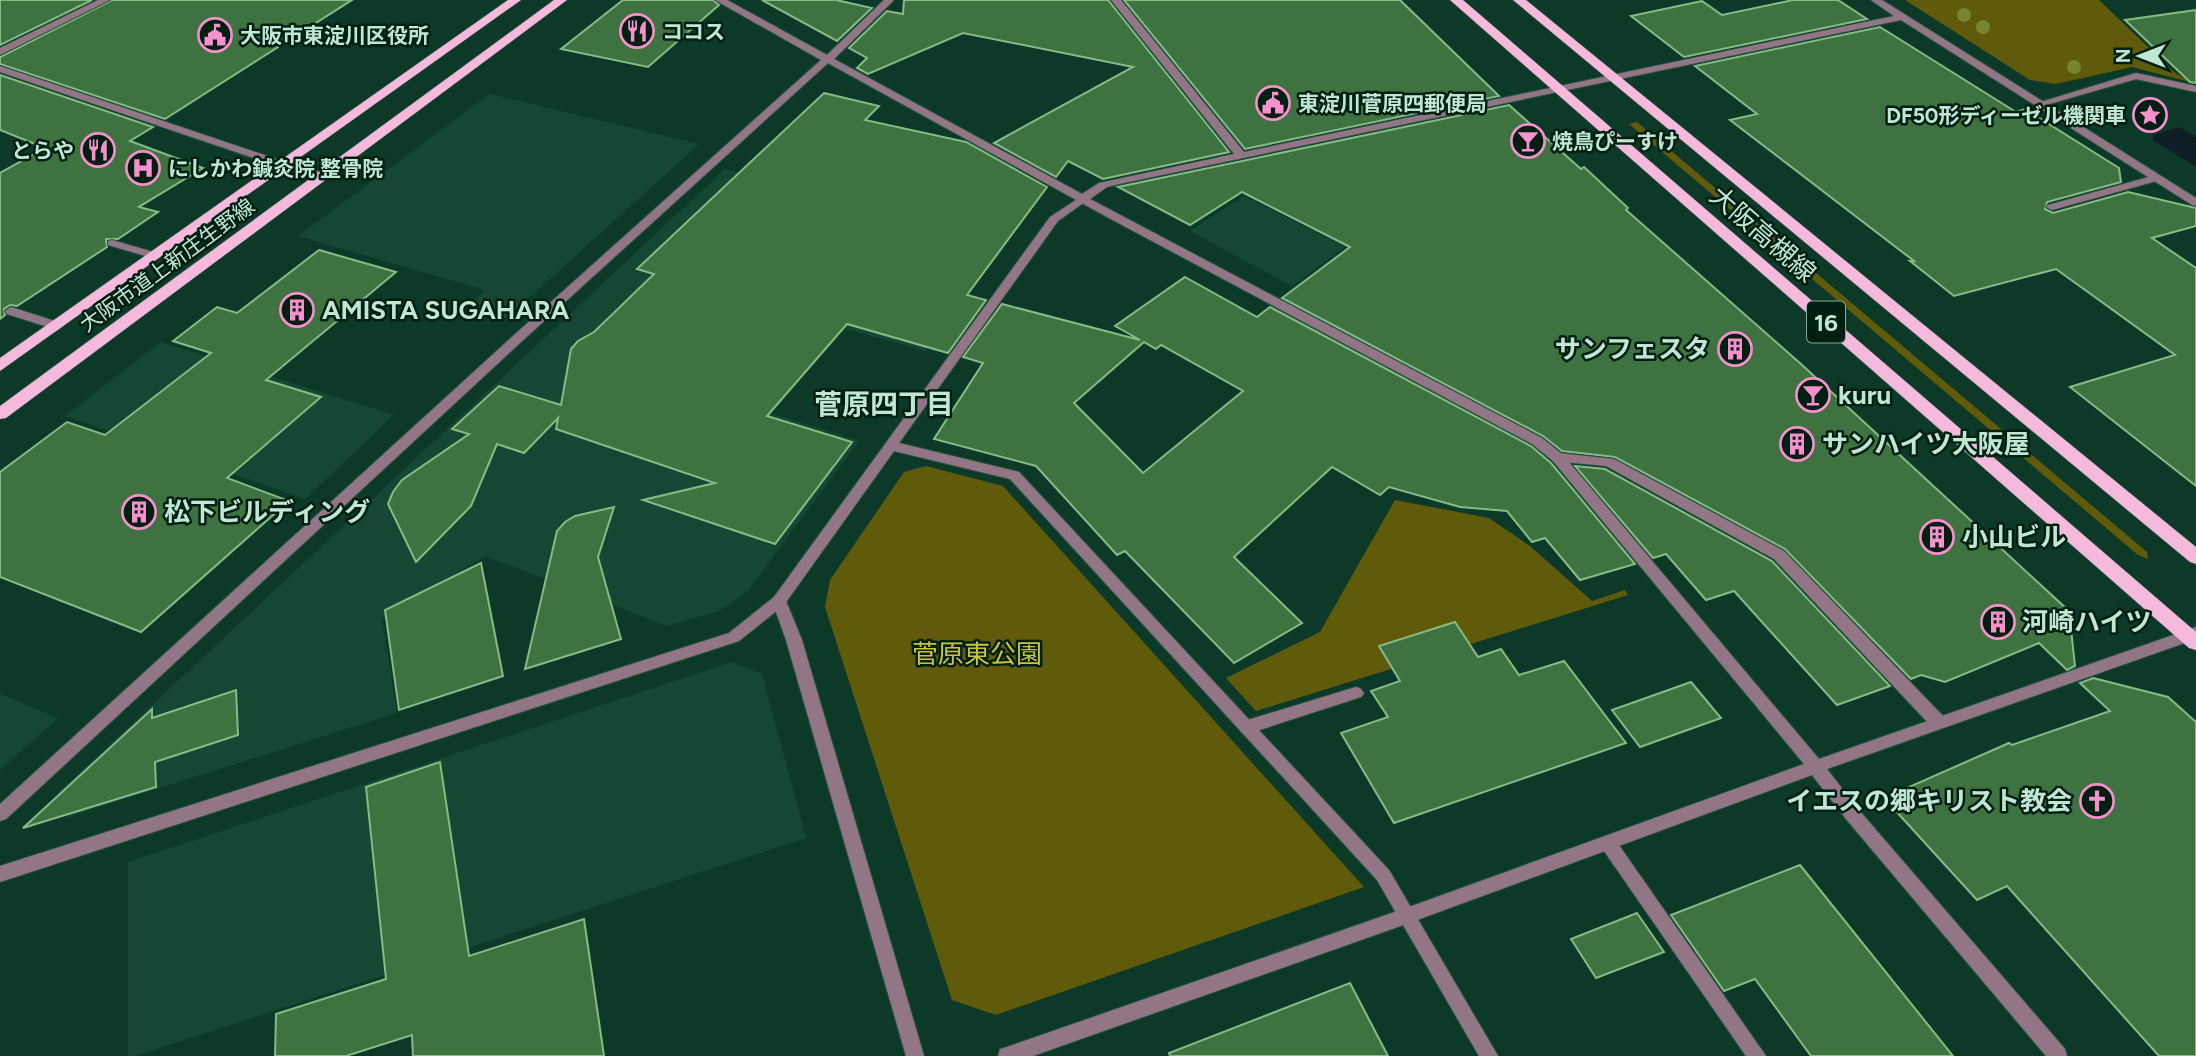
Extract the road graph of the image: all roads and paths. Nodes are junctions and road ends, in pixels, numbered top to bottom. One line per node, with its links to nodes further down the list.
1 (105, 0): 11 (street)
2 (515, 0): 19 (main road, 大阪市道上新庄生野線)
3 (561, 0): 20 (main road, 大阪市道上新庄生野線)
4 (720, 0): 12 (street)
5 (889, 0): 12 (street)
6 (1116, 0): 18 (street)
7 (1456, 0): 15 (main road, 大阪高槻線 / 16)
8 (1519, 0): 14 (main road, 大阪高槻線 / 16)
9 (1876, 0): 10 (street)
10 (1901, 18): 14 (street); 17 (street)
11 (0, 52)
12 (827, 59): 22 (street); 40 (street)
13 (0, 68): 19 (street)
14 (1613, 79): 15 (street); 33 (main road, 大阪高槻線 / 16)
15 (1557, 88): 18 (street); 35 (main road, 大阪高槻線 / 16)
16 (2196, 89): 17 (street)
17 (2039, 104): 21 (street)
18 (1241, 155): 22 (street)
19 (284, 165): 20 (street); 26 (main road, 大阪市道上新庄生野線)
20 (324, 176): 30 (main road, 大阪市道上新庄生野線)
21 (2156, 178): 23 (street); 24 (street)
22 (1082, 199): 31 (street); 32 (street)
23 (2196, 203)
24 (2052, 207)
25 (112, 243): 26 (street)
26 (156, 256): 28 (main road, 大阪市道上新庄生野線)
27 (11, 311): 28 (street)
28 (57, 326): 29 (main road, 大阪市道上新庄生野線)
29 (0, 366)
30 (0, 414)
31 (891, 446): 34 (street); 38 (street)
32 (1558, 458): 37 (street); 39 (street)
33 (2196, 557)
34 (779, 601): 42 (street); 44 (street)
35 (2193, 637): 37 (street)
36 (1356, 693): 38 (street)
37 (1938, 722): 39 (street)
38 (1247, 727): 43 (street)
39 (1817, 767): 41 (street); 48 (street)
40 (0, 814)
41 (1608, 843): 43 (street); 47 (street)
42 (0, 874)
43 (1409, 915): 45 (street); 46 (street)
44 (915, 1056)
45 (1007, 1056)
46 (1489, 1056)
47 (1756, 1056)
48 (2058, 1056)

